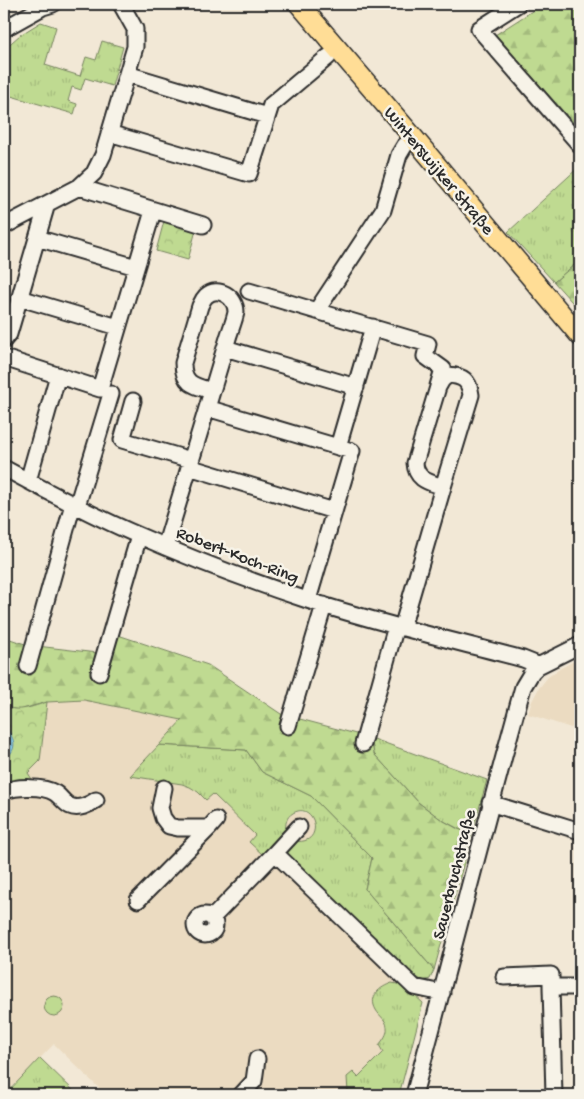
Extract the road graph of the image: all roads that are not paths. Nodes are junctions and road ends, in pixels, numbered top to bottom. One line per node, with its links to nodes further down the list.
1 (53, 4): 5 (street)
2 (122, 4): 7 (street)
3 (299, 4): 24 (main road, Winterswijker Straße)
4 (518, 4): 11 (street)
5 (4, 29)
6 (328, 57): 8 (street)
7 (127, 74): 8 (street); 9 (street)
8 (268, 116): 9 (street)
9 (109, 133): 12 (street)
10 (405, 145): 21 (street)
11 (580, 145)
12 (79, 187): 13 (street); 14 (street)
13 (47, 204): 16 (street); 17 (street)
14 (153, 211): 15 (street); 18 (street)
15 (203, 225)
16 (4, 227)
17 (37, 238): 18 (street); 20 (street)
18 (136, 267): 22 (street)
19 (250, 291): 21 (street)
20 (20, 298): 22 (street); 25 (street)
21 (317, 310): 23 (street)
22 (118, 327): 28 (street)
23 (373, 327): 29 (street); 30 (street)
24 (580, 336)
25 (4, 340)
26 (225, 348): 29 (street); 31 (street); 31 (street)
27 (4, 358): 28 (street)
28 (58, 375): 38 (street)
29 (356, 387): 35 (street)
30 (438, 387): 39 (street); 39 (street)
31 (212, 391): 34 (street)
32 (110, 394): 40 (street)
33 (134, 401): 36 (street)
34 (207, 408): 35 (street); 36 (street)
35 (338, 446): 41 (street)
36 (190, 464): 41 (street); 43 (street)
37 (4, 470): 38 (street, Robert-Koch-Ring)
38 (28, 481): 40 (street, Robert-Koch-Ring)
39 (443, 486): 46 (street)
40 (75, 505): 42 (street, Robert-Koch-Ring); 48 (street)
41 (334, 511): 44 (street)
42 (139, 536): 43 (street, Robert-Koch-Ring); 50 (street)
43 (165, 547): 44 (street, Robert-Koch-Ring)
44 (308, 600): 45 (street, Robert-Koch-Ring)
45 (324, 605): 46 (street, Robert-Koch-Ring); 51 (street)
46 (399, 627): 49 (street, Robert-Koch-Ring); 52 (street)
47 (580, 646): 49 (street)
48 (28, 666)
49 (538, 666): 56 (street, Sauerbruchstraße)
50 (99, 673)
51 (288, 726)
52 (363, 744)
53 (164, 788): 60 (street)
54 (4, 792): 55 (street)
55 (96, 800)
56 (490, 803): 58 (street); 65 (street, Sauerbruchstraße)
57 (299, 827): 59 (street)
58 (580, 831)
59 (273, 855): 61 (street); 65 (street)
60 (138, 900)
61 (212, 918)
62 (504, 977): 63 (street)
63 (552, 987): 64 (street); 69 (street)
64 (580, 987)
65 (442, 993): 68 (street, Sauerbruchstraße)
66 (258, 1059): 67 (street)
67 (241, 1095)
68 (414, 1095)
69 (554, 1095)

